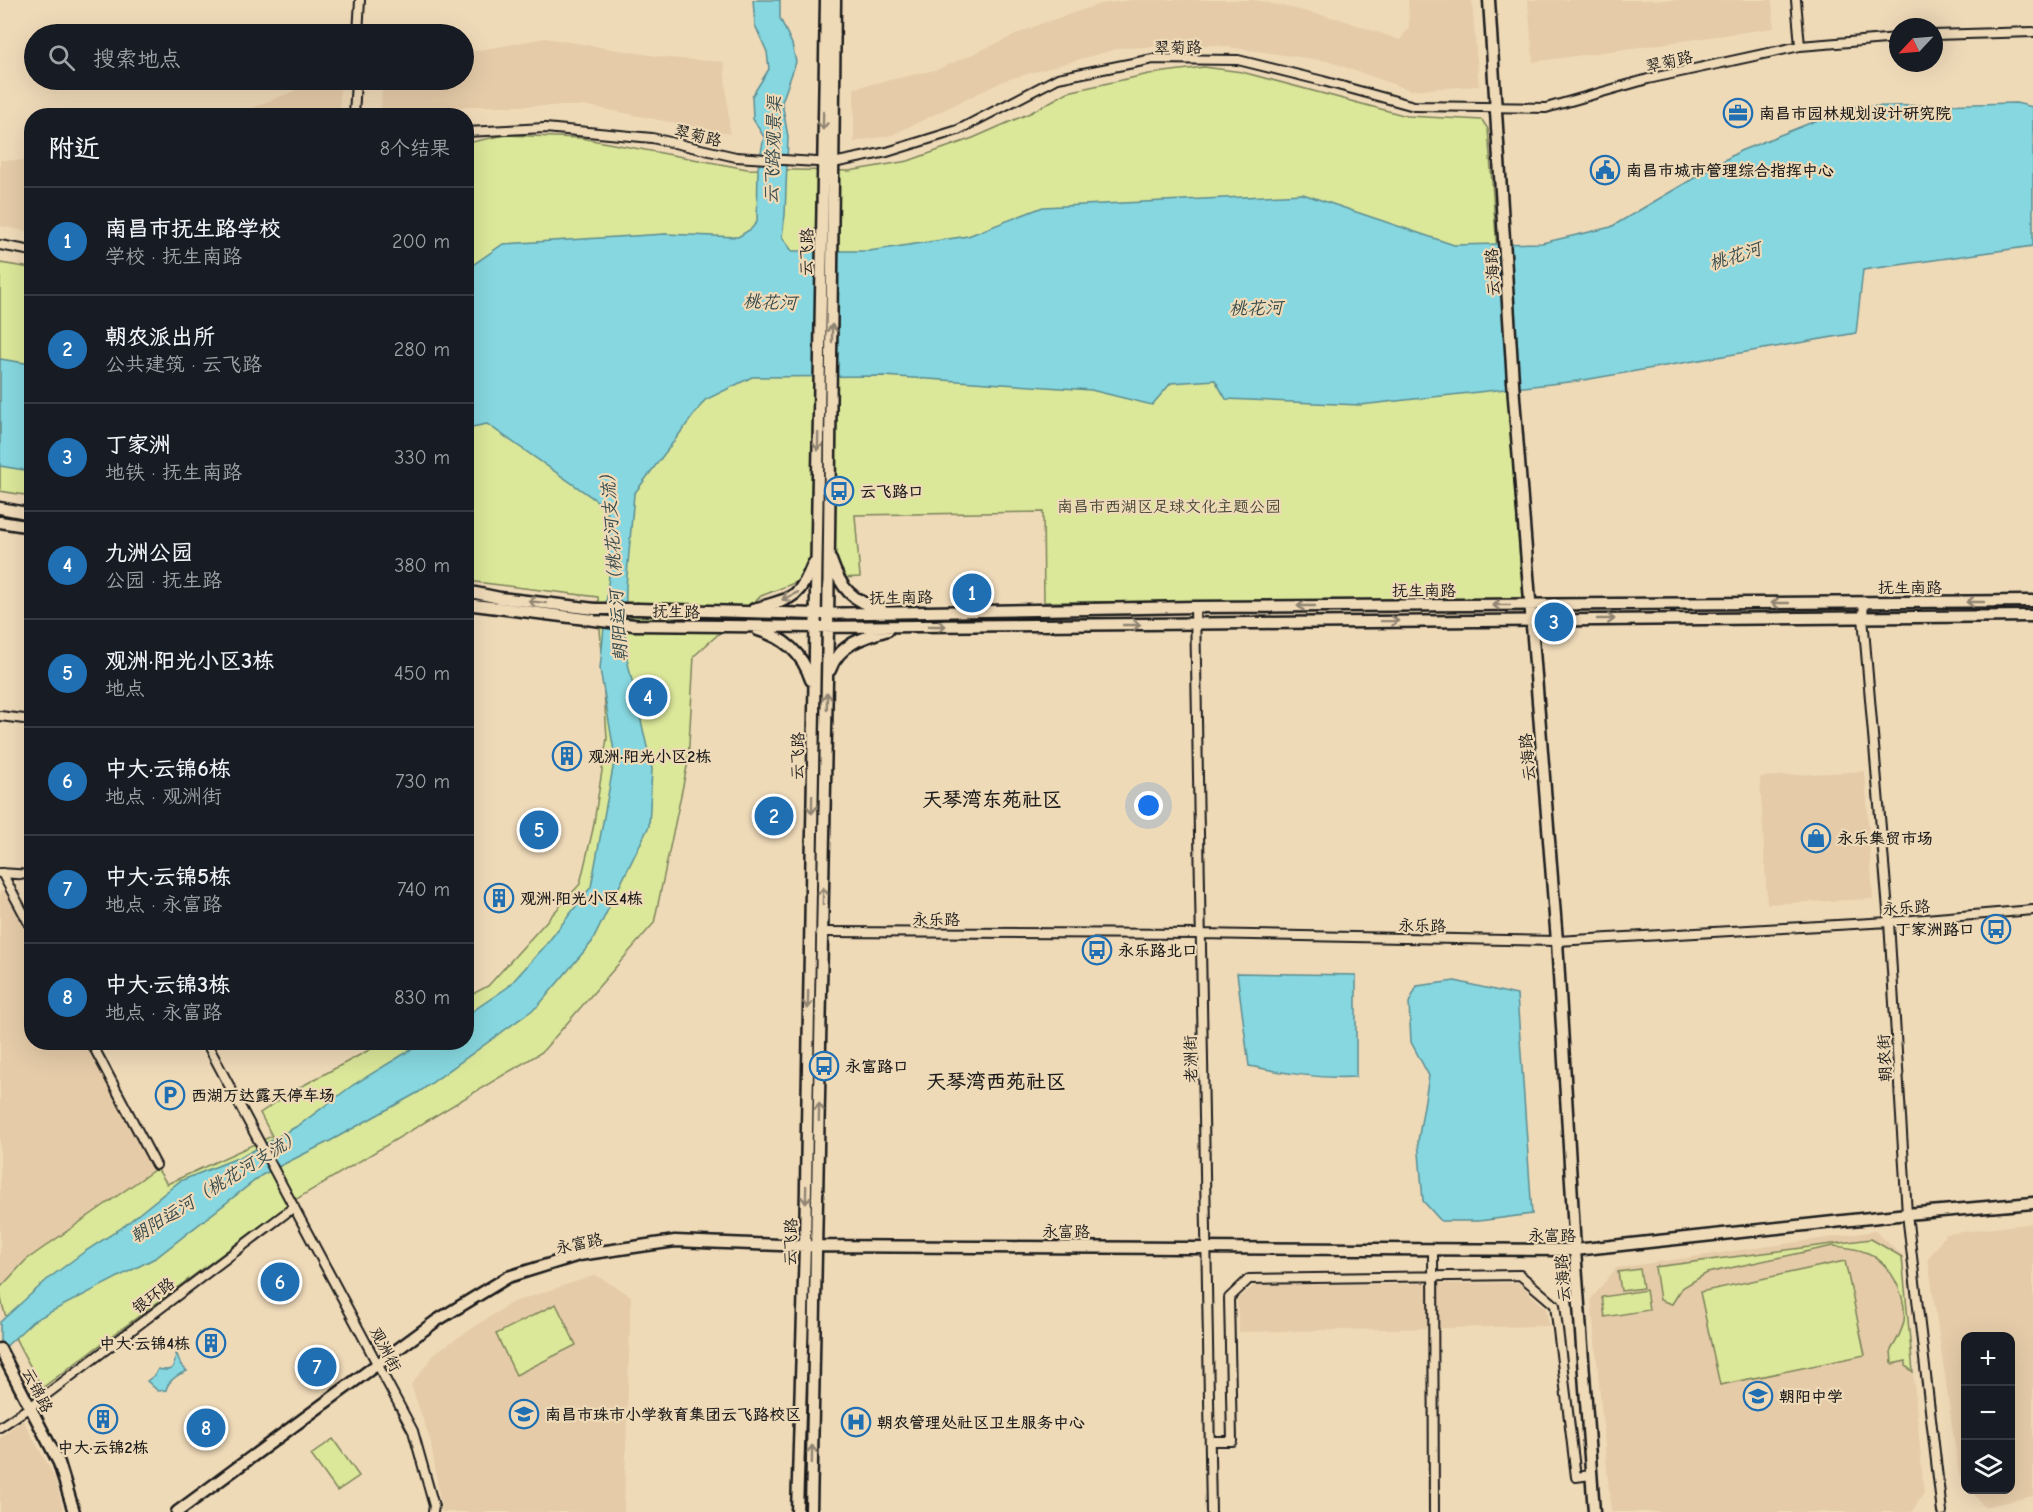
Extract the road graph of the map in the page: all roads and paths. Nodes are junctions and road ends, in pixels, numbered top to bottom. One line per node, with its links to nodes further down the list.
1 (360, 0): 6 (street)
2 (826, 0): 15 (main road, 云飞路, one-way to 15)
3 (835, 0): 15 (main road, 云飞路)
4 (1489, 0): 13 (main road, 云海路)
5 (1796, 0): 10 (street)
6 (359, 24)
7 (2033, 33): 8 (street)
8 (1943, 35)
9 (1889, 39): 10 (street, 翠菊路)
10 (1800, 46): 13 (street, 翠菊路)
11 (355, 90): 12 (street)
12 (354, 108)
13 (1496, 108): 15 (street, 翠菊路); 27 (main road, 云海路)
14 (474, 132): 15 (street, 翠菊路)
15 (828, 163): 22 (main road, 云飞路, one-way to 15); 23 (main road, 云飞路, one-way to 23)
16 (0, 245): 17 (street)
17 (24, 250)
18 (0, 508): 19 (main road)
19 (24, 512)
20 (0, 522): 21 (main road)
21 (24, 526)
22 (829, 554): 31 (main road); 33 (main road, 云飞路)
23 (816, 558): 30 (main road, one-way to 30); 32 (main road, 云飞路)
24 (474, 593): 30 (main road, 抚生路, one-way to 24, bridge)
25 (2033, 601): 26 (main road, 抚生南路, one-way to 26)
26 (1864, 602): 27 (main road, 抚生南路, one-way to 27); 35 (street, 朝农街)
27 (1530, 604): 29 (main road, 抚生南路, one-way to 29); 36 (main road, 云海路)
28 (474, 605): 38 (main road, 抚生路)
29 (1195, 607): 31 (main road, 抚生南路); 37 (street, 老洲街)
30 (745, 612): 32 (main road, 抚生路)
31 (902, 612): 33 (main road, 抚生南路)
32 (814, 614): 33 (main road, 抚生南路); 39 (main road, 云飞路)
33 (828, 614): 40 (main road, 云飞路)
34 (2033, 616): 35 (main road, 抚生南路)
35 (1863, 617): 36 (main road, 抚生南路, one-way to 35); 50 (street, 朝农街)
36 (1531, 619): 37 (main road, 抚生南路, one-way to 36); 54 (main road, 云海路)
37 (1196, 624): 41 (main road, 抚生南路, one-way to 37); 53 (street, 老洲街)
38 (746, 627): 39 (main road, 抚生路); 43 (main road)
39 (815, 627): 40 (main road, 抚生南路); 43 (main road, 云飞路)
40 (828, 627): 41 (main road, 抚生南路); 42 (main road, 云飞路)
41 (901, 627): 42 (main road)
42 (827, 679): 52 (main road, 云飞路, one-way to 42)
43 (814, 687): 51 (main road, 云飞路, one-way to 51)
44 (0, 716): 45 (street)
45 (24, 719)
46 (1, 873): 47 (street); 49 (street)
47 (24, 874)
48 (2033, 910): 50 (street, 永乐路)
49 (24, 915)
50 (1889, 922): 54 (street, 永乐路); 60 (street, 朝农街)
51 (809, 932): 52 (street, 永乐路); 61 (main road, 云飞路, one-way to 61)
52 (823, 932): 53 (street, 永乐路); 61 (main road, 云飞路, one-way to 52)
53 (1202, 934): 54 (street, 永乐路); 62 (street, 老洲街)
54 (1557, 941): 64 (main road, 云海路)
55 (95, 1050): 57 (street)
56 (210, 1050): 59 (street, 观洲街)
57 (156, 1165)
58 (2033, 1203): 60 (main road, 永富路)
59 (294, 1207): 67 (street, 观洲街); 68 (street, 银环路)
60 (1907, 1214): 64 (main road, 永富路); 80 (street, 朝农街)
61 (811, 1246): 62 (main road, 永富路); 67 (main road, 永富路); 75 (main road, 云飞路); 76 (main road, 云飞路, one-way to 61)
62 (1206, 1247): 63 (main road, 永富路); 70 (street, 老洲街)
63 (1433, 1249): 64 (main road, 永富路); 65 (street)
64 (1575, 1250): 71 (main road, 云海路)
65 (1433, 1277): 70 (street); 71 (street); 78 (street)
66 (2, 1353): 68 (main road, 云锦路)
67 (378, 1363): 73 (main road, 永富路); 74 (street, 观洲街)
68 (30, 1407): 69 (street, 银环路); 72 (main road, 云锦路)
69 (0, 1426)
70 (1210, 1442): 77 (street, 老洲街)
71 (1591, 1475): 79 (main road, 云海路)
72 (74, 1512)
73 (177, 1512)
74 (433, 1512)
75 (797, 1512)
76 (812, 1512)
77 (1212, 1512)
78 (1434, 1512)
79 (1594, 1512)
80 (1942, 1512)

